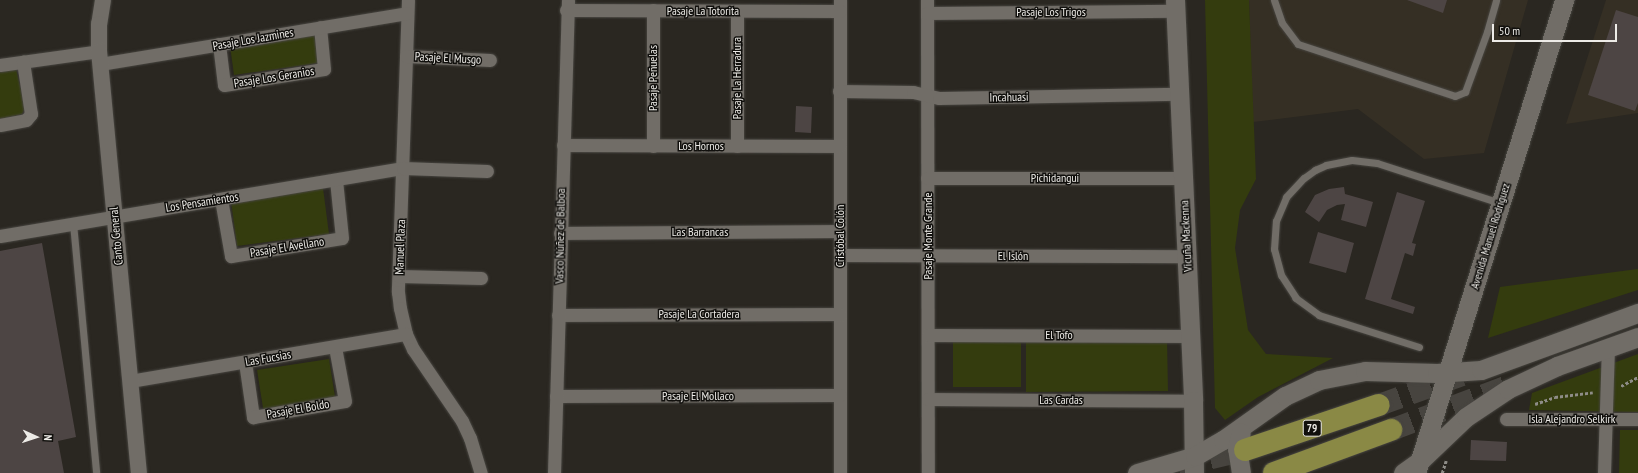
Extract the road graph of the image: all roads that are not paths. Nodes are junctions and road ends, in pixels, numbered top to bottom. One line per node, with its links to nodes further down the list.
1 (103, 0): 15 (street, Canto General)
2 (1274, 0): 3 (lane)
3 (1496, 0)
4 (1564, 0): 33 (main road, Avenida Manuel Rodríguez)
5 (567, 5): 10 (street, Pasaje La Totorita); 23 (street, Vasco Núñez de Balboa)
6 (840, 5): 11 (street, Pasaje La Totorita); 19 (street, Cristóbal Colón)
7 (927, 6): 8 (street, Pasaje Los Trigos); 21 (street, Pasaje Monte Grande)
8 (1176, 6): 20 (main road, Vicuña Mackenna)
9 (407, 7): 12 (street, Pasaje Los Jazmines); 14 (street, Manuel Plaza)
10 (653, 10): 11 (street, Pasaje La Totorita); 24 (street, Pasaje Peñuelas)
11 (737, 11): 25 (street, Pasaje La Herradura)
12 (320, 27): 13 (street, Pasaje Los Jazmines); 13 (street, Pasaje Los Geranios)
13 (219, 44): 15 (street, Pasaje Los Jazmines)
14 (406, 56): 16 (street, Pasaje El Musgo); 27 (street, Manuel Plaza)
15 (99, 57): 17 (street, Pasaje Los Jazmines); 34 (street, Canto General)
16 (490, 60)
17 (23, 62): 18 (street, Pasaje Los Jazmines); 22 (street)
18 (0, 65)
19 (840, 91): 21 (street, Incahuasi); 26 (street, Cristóbal Colón)
20 (1179, 94): 21 (street, Incahuasi); 30 (main road, Vicuña Mackenna)
21 (927, 95): 29 (street, Pasaje Monte Grande)
22 (0, 125)
23 (563, 145): 24 (street, Los Hornos); 37 (street, Vasco Núñez de Balboa)
24 (653, 146): 25 (street, Los Hornos)
25 (737, 146): 26 (street, Los Hornos)
26 (840, 146): 36 (street, Cristóbal Colón)
27 (403, 168): 28 (street, Los Pensamientos); 31 (street, Los Pensamientos); 42 (street, Manuel Plaza)
28 (487, 171)
29 (927, 178): 30 (street, Pichidangui); 40 (street, Pasaje Monte Grande)
30 (1183, 178): 41 (main road, Vicuña Mackenna)
31 (336, 180): 32 (street, Los Pensamientos); 32 (street, Pasaje El Avellano)
32 (221, 199): 34 (street, Los Pensamientos)
33 (1501, 203): 52 (lane); 55 (main road, Avenida Manuel Rodríguez)
34 (114, 217): 35 (street, Los Pensamientos); 56 (street, Canto General)
35 (73, 224): 38 (street, Los Pensamientos); 70 (lane)
36 (840, 231): 37 (street, Las Barrancas); 39 (street, Cristóbal Colón)
37 (560, 233): 44 (street, Vasco Núñez de Balboa)
38 (0, 236)
39 (840, 255): 40 (street, El Islón); 45 (street, Cristóbal Colón)
40 (928, 256): 41 (street, El Islón); 48 (street, Pasaje Monte Grande)
41 (1187, 256): 49 (main road, Vicuña Mackenna)
42 (399, 276): 43 (street); 47 (street, Manuel Plaza)
43 (481, 278)
44 (558, 314): 45 (street, Pasaje La Cortadera); 58 (street, Vasco Núñez de Balboa)
45 (840, 314): 57 (street, Cristóbal Colón)
46 (1638, 314): 55 (main road)
47 (406, 334): 51 (street, Las Fucsias); 72 (street, Manuel Plaza)
48 (928, 335): 49 (street, El Tofo); 59 (street, Pasaje Monte Grande)
49 (1190, 336): 60 (main road, Vicuña Mackenna)
50 (1638, 337): 53 (main road)
51 (335, 347): 54 (street, Las Fucsias); 54 (street, Pasaje El Boldo)
52 (1418, 347)
53 (1608, 348): 63 (street); 69 (main road)
54 (245, 362): 56 (street, Las Fucsias)
55 (1448, 373): 65 (main road); 69 (main road, Avenida Manuel Rodríguez)
56 (130, 381): 71 (street, Canto General)
57 (840, 395): 58 (street, Pasaje El Mollaco); 74 (street, Cristóbal Colón)
58 (556, 396): 73 (street, Vasco Núñez de Balboa)
59 (928, 400): 60 (street, Las Cardas); 75 (street, Pasaje Monte Grande)
60 (1193, 401): 68 (main road, Vicuña Mackenna)
61 (1379, 405): 67 (highway, 79)
62 (1506, 419): 63 (street, Isla Alejandro Selkirk)
63 (1606, 419): 64 (street, Isla Alejandro Selkirk); 80 (street)
64 (1638, 419)
65 (1243, 427): 68 (main road); 77 (main road)
66 (1391, 430): 78 (highway)
67 (1245, 450)
68 (1195, 465): 76 (main road)
69 (1418, 466): 79 (main road)
70 (96, 472)
71 (139, 473)
72 (481, 473)
73 (554, 473)
74 (840, 473)
75 (928, 473)
76 (1137, 473)
77 (1241, 473)
78 (1274, 473)
79 (1403, 473)
80 (1604, 473)

